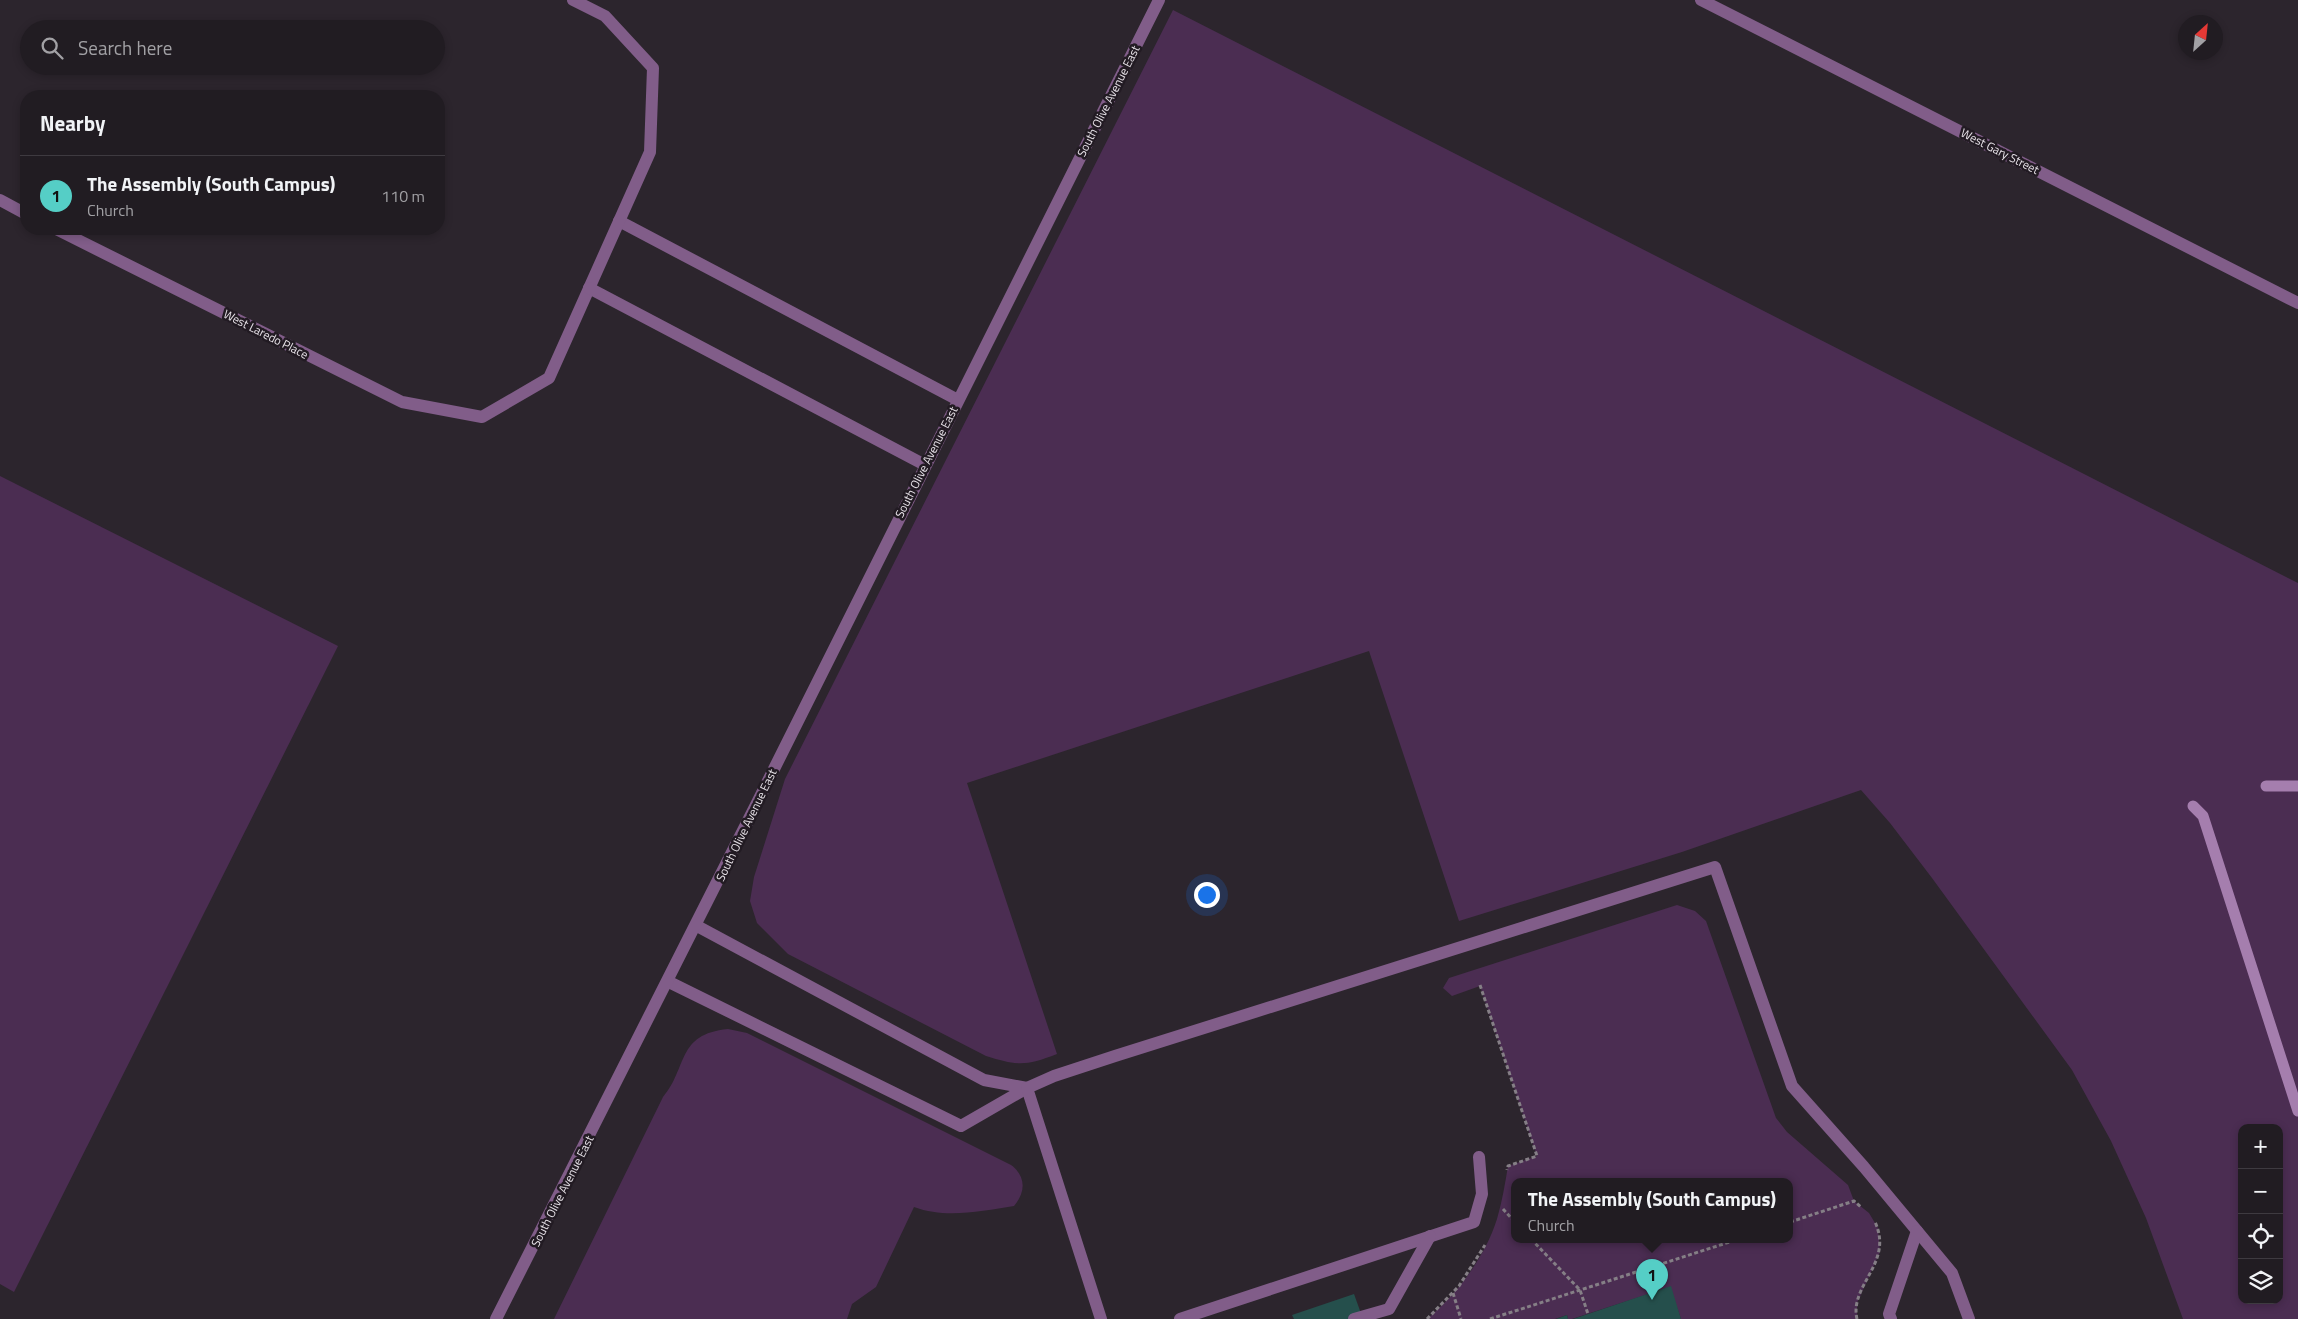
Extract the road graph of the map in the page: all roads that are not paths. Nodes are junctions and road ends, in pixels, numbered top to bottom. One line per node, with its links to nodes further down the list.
1 (573, 0): 6 (street)
2 (1159, 0): 10 (street, South Olive Avenue East)
3 (1701, 0): 9 (street, West Gary Street)
4 (0, 200): 5 (street)
5 (20, 211)
6 (619, 221): 8 (street); 10 (street)
7 (68, 235): 8 (street, West Laredo Place)
8 (589, 288): 11 (street)
9 (2298, 303)
10 (958, 400): 11 (street, South Olive Avenue East)
11 (925, 465): 12 (street, South Olive Avenue East)
12 (697, 926): 13 (street, South Olive Avenue East); 14 (street)
13 (669, 982): 14 (street); 19 (street, South Olive Avenue East)
14 (1027, 1088): 16 (street); 20 (street)
15 (1479, 1157): 17 (street)
16 (1917, 1231): 22 (street); 23 (street)
17 (1430, 1236): 18 (street); 21 (street)
18 (1190, 1318)
19 (496, 1319)
20 (1101, 1319)
21 (1354, 1319)
22 (1891, 1319)
23 (1969, 1319)

